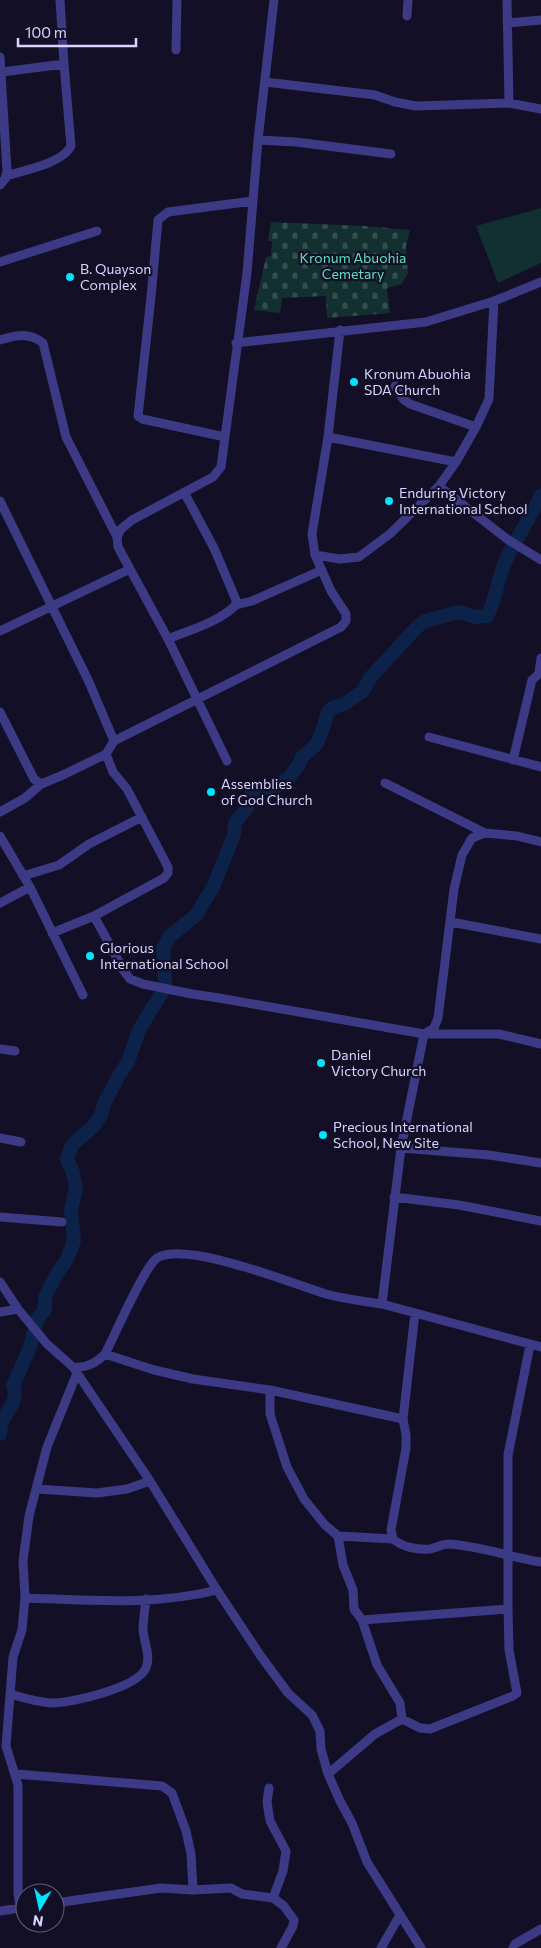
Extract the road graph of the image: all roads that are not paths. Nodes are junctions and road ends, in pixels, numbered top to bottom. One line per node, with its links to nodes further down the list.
1 (60, 0): 11 (street)
2 (177, 0): 9 (street)
3 (274, 0): 13 (street)
4 (408, 0): 6 (street)
5 (507, 0): 8 (street)
6 (407, 16)
7 (541, 20): 8 (street)
8 (507, 23): 14 (street)
9 (176, 50)
10 (0, 57): 12 (street)
11 (64, 64): 12 (street); 18 (street)
12 (2, 72): 18 (street)
13 (265, 82): 14 (street); 16 (street)
14 (509, 104): 15 (street)
15 (541, 109)
16 (258, 140): 17 (street); 20 (street)
17 (391, 154)
18 (6, 176): 19 (street)
19 (0, 184)
20 (253, 201): 27 (street); 30 (street)
21 (97, 231): 22 (street)
22 (0, 262)
23 (541, 282): 24 (street)
24 (494, 301): 25 (street); 29 (street)
25 (340, 330): 27 (street); 31 (street)
26 (0, 340): 36 (street)
27 (236, 343): 30 (street)
28 (394, 386): 29 (street)
29 (476, 426): 32 (street)
30 (225, 436): 34 (street)
31 (328, 437): 32 (street); 37 (street)
32 (456, 462): 33 (street)
33 (439, 486): 37 (street); 38 (street)
34 (184, 492): 36 (street); 41 (street)
35 (0, 501): 42 (street)
36 (117, 537): 39 (street)
37 (316, 555): 40 (street)
38 (541, 560)
39 (130, 569): 42 (street); 44 (street)
40 (322, 570): 41 (street); 47 (street)
41 (236, 604): 44 (street)
42 (54, 607): 43 (street); 50 (street)
43 (0, 631)
44 (168, 639): 47 (street)
45 (541, 658): 46 (street)
46 (540, 672): 52 (street)
47 (196, 699): 50 (street); 53 (street)
48 (0, 712): 56 (street)
49 (429, 737): 52 (street)
50 (114, 741): 51 (street)
51 (106, 754): 56 (street); 58 (street)
52 (513, 760): 54 (street)
53 (227, 761)
54 (541, 767)
55 (385, 783): 59 (street)
56 (41, 784): 57 (street)
57 (0, 812)
58 (142, 817): 62 (street); 65 (street)
59 (484, 834): 61 (street); 66 (street)
60 (0, 836): 62 (street)
61 (541, 842)
62 (23, 876): 63 (street)
63 (30, 887): 64 (street); 67 (street)
64 (0, 903)
65 (94, 916): 67 (street); 70 (street)
66 (451, 922): 68 (street); 70 (street)
67 (52, 933): 69 (street)
68 (541, 938)
69 (82, 995)
70 (424, 1034): 71 (street); 76 (street)
71 (541, 1044)
72 (0, 1048): 73 (street)
73 (15, 1051)
74 (0, 1138): 75 (street)
75 (21, 1142)
76 (401, 1148): 77 (street); 78 (street)
77 (541, 1163)
78 (394, 1197): 80 (street); 83 (street)
79 (0, 1217): 81 (street)
80 (541, 1221)
81 (62, 1222)
82 (0, 1282): 84 (street)
83 (382, 1304): 86 (street); 89 (street)
84 (18, 1309): 85 (street); 90 (street)
85 (0, 1312)
86 (415, 1313): 87 (street); 92 (street)
87 (530, 1345): 88 (street); 97 (street)
88 (541, 1347)
89 (105, 1354): 90 (street); 91 (street)
90 (75, 1370): 93 (street); 94 (street)
91 (270, 1390): 92 (street); 95 (street)
92 (403, 1420): 96 (street)
93 (150, 1481): 94 (street); 99 (street)
94 (37, 1489): 100 (street)
95 (338, 1536): 96 (street); 103 (street)
96 (393, 1539): 97 (street)
97 (508, 1556): 98 (street); 102 (street)
98 (541, 1562)
99 (217, 1590): 101 (street); 107 (street)
100 (25, 1598): 101 (street); 104 (street)
101 (146, 1599): 104 (street)
102 (508, 1609): 103 (street); 105 (street)
103 (362, 1620): 105 (street)
104 (10, 1694): 106 (street)
105 (402, 1718): 107 (street)
106 (16, 1774): 109 (street); 110 (street)
107 (328, 1774): 115 (street)
108 (269, 1788): 111 (street)
109 (18, 1883)
110 (193, 1890): 111 (street); 112 (street)
111 (272, 1898): 117 (street)
112 (65, 1902)
113 (15, 1909): 114 (street)
114 (0, 1911)
115 (400, 1915): 118 (street); 119 (street)
116 (541, 1929): 120 (street)
117 (281, 1948)
118 (381, 1948)
119 (420, 1948)
120 (513, 1948)

